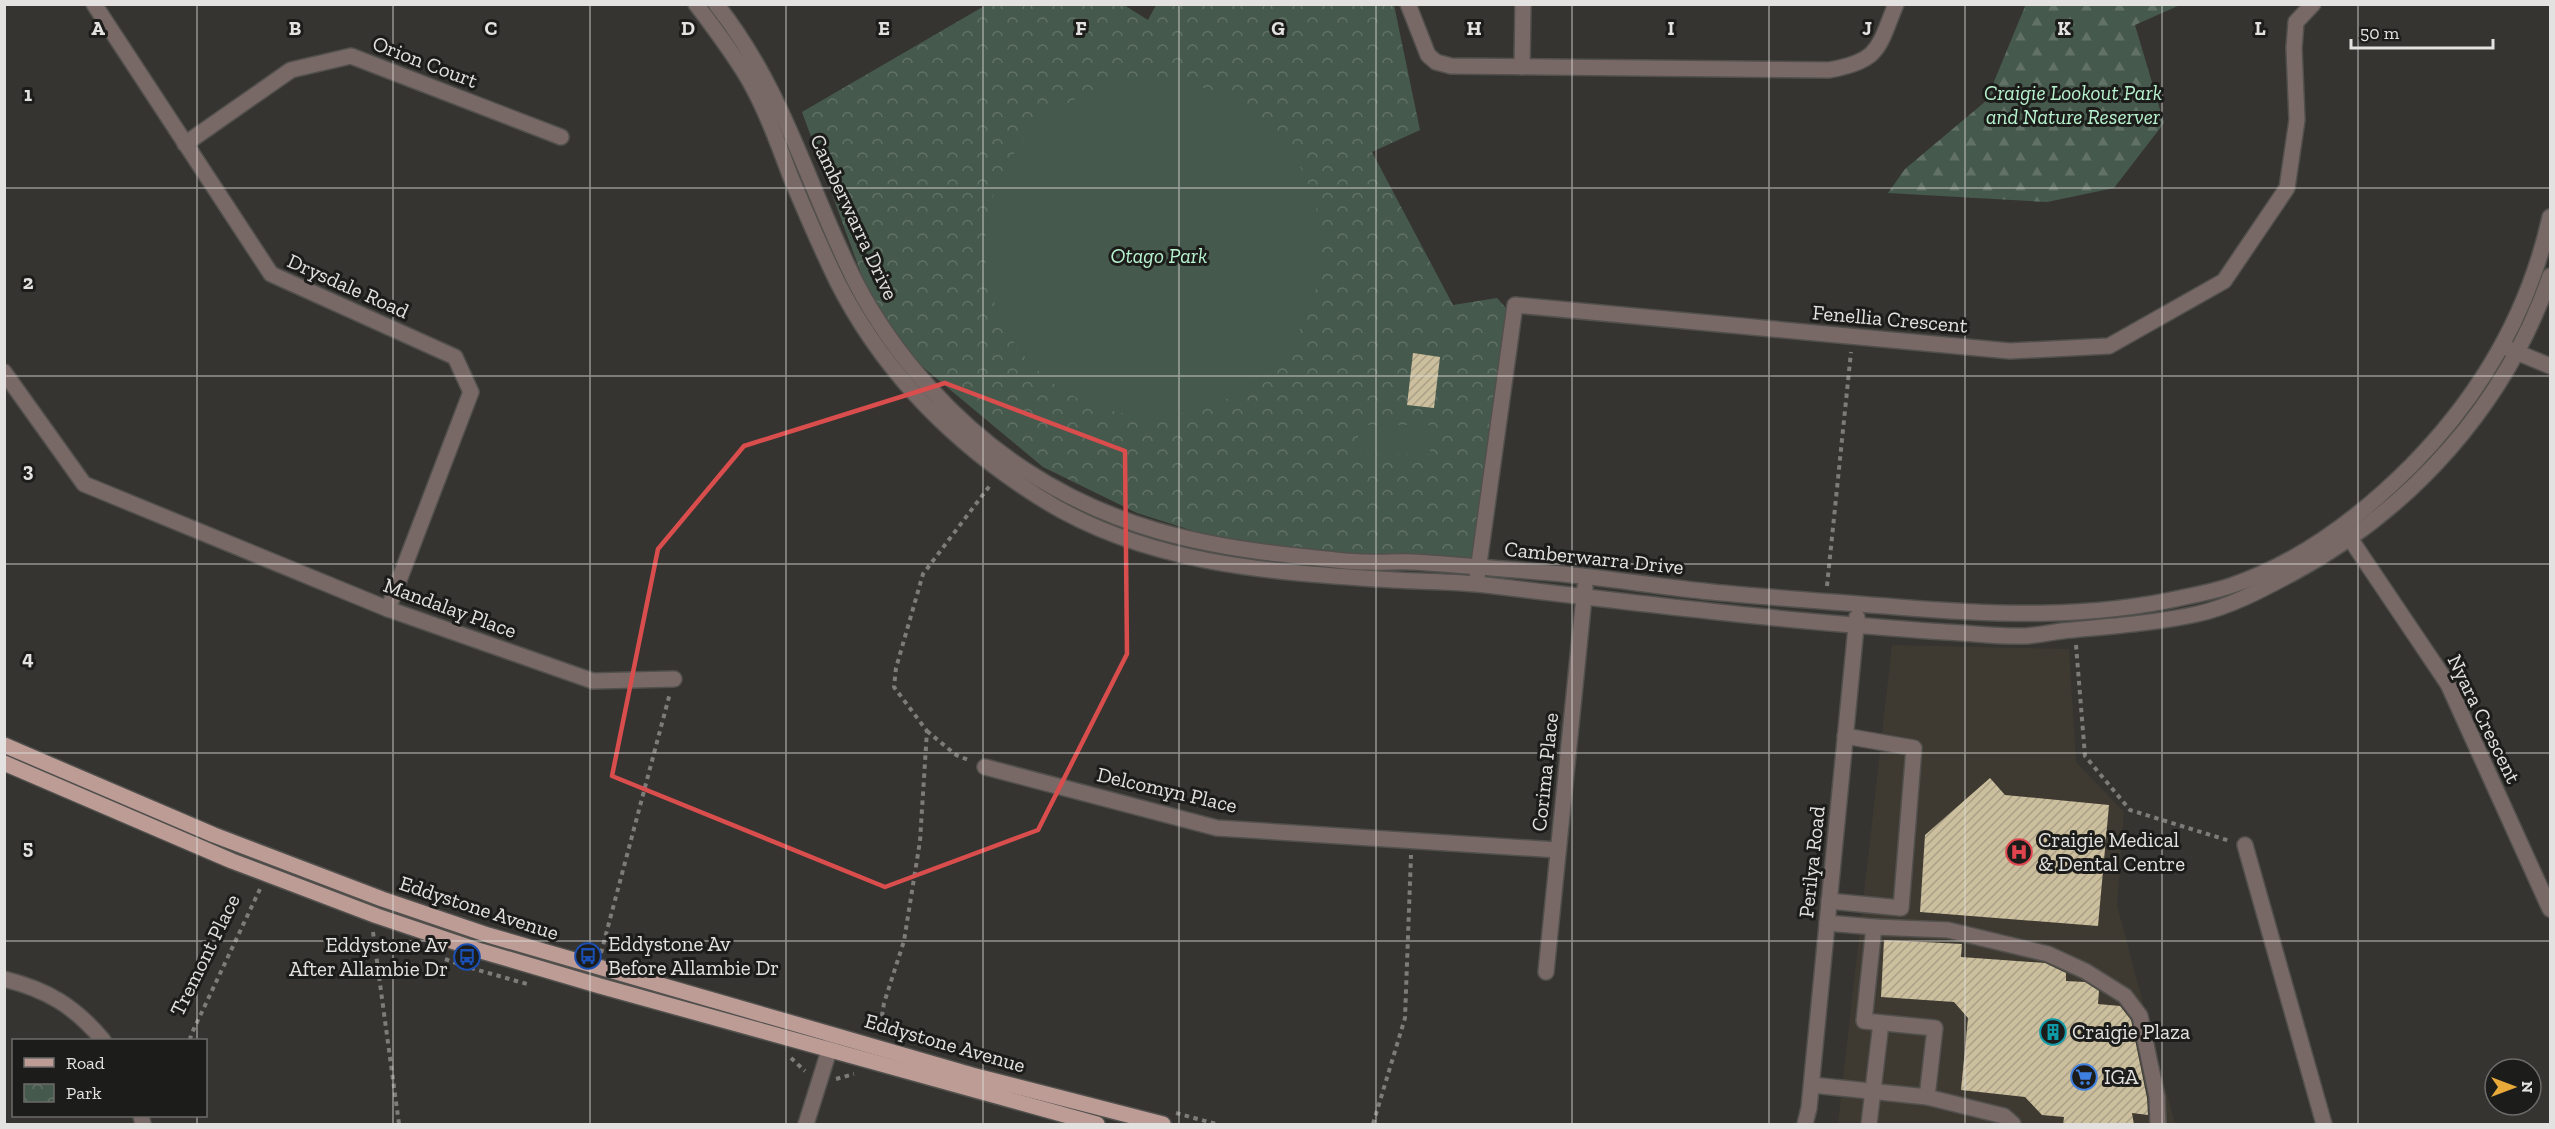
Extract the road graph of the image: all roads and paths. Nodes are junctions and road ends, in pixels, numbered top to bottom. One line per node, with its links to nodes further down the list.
1 (94, 4): 10 (street, Drysdale Road)
2 (696, 4): 18 (street, Camberwarra Drive)
3 (717, 4): 20 (street, Camberwarra Drive)
4 (1408, 4): 8 (street)
5 (1523, 4): 8 (street)
6 (1896, 4): 8 (street)
7 (2313, 4): 13 (street, Fenellia Crescent)
8 (1522, 67)
9 (561, 137): 10 (street, Orion Court)
10 (185, 144): 26 (street, Drysdale Road)
11 (2550, 217): 14 (street, Camberwarra Drive)
12 (2550, 276): 15 (street, Camberwarra Drive)
13 (1853, 336): 20 (street, Fenellia Crescent); 23 (path)
14 (2503, 346): 15 (street); 19 (street, Camberwarra Drive)
15 (2518, 354): 16 (street); 19 (street, Camberwarra Drive)
16 (2550, 366)
17 (4, 372): 26 (street, Mandalay Place)
18 (1001, 471): 22 (street, Camberwarra Drive); 30 (path)
19 (2347, 533): 25 (street, Camberwarra Drive); 27 (street, Camberwarra Drive); 40 (street, Nyara Crescent)
20 (1479, 567): 21 (street, Camberwarra Drive); 22 (street, Fenellia Crescent)
21 (1585, 576): 24 (street, Corima Place); 25 (street, Camberwarra Drive)
22 (1476, 584): 24 (street, Camberwarra Drive)
23 (1827, 588)
24 (1584, 597): 27 (street, Camberwarra Drive); 37 (street, Corima Place)
25 (1858, 604): 27 (street, Perilya Road)
26 (388, 609): 29 (street, Mandalay Place)
27 (1856, 626): 31 (street, Perilya Road)
28 (2076, 644): 36 (path)
29 (674, 679): 44 (path)
30 (927, 731): 34 (path); 48 (path)
31 (1845, 736): 39 (street, Perilya Road); 39 (street)
32 (4, 745): 49 (main road, Eddystone Avenue)
33 (4, 763): 52 (main road, Eddystone Avenue)
34 (986, 767): 35 (street, Delcomyn Place)
35 (1412, 840): 37 (street, Delcomyn Place); 60 (path)
36 (2245, 845): 65 (street)
37 (1558, 850): 45 (street, Corima Place)
38 (260, 889): 51 (path, Tremont Place)
39 (1829, 901): 41 (street, Perilya Road)
40 (2550, 909)
41 (1827, 923): 42 (street); 53 (street, Perilya Road)
42 (1874, 927): 47 (street); 64 (street)
43 (372, 928): 56 (path)
44 (601, 953)
45 (1546, 972)
46 (4, 979): 50 (street)
47 (1881, 1023): 54 (street); 55 (street)
48 (880, 1032)
49 (834, 1034): 52 (street); 59 (main road, Eddystone Avenue)
50 (101, 1039)
51 (190, 1039)
52 (829, 1049): 57 (street); 58 (main road, Eddystone Avenue)
53 (1812, 1084): 54 (street); 61 (street, Perilya Road)
54 (1874, 1091): 55 (street); 62 (street)
55 (1927, 1097): 63 (street)
56 (399, 1125)
57 (806, 1125)
58 (1097, 1125)
59 (1163, 1125)
60 (1372, 1125)
61 (1805, 1125)
62 (1869, 1125)
63 (2013, 1125)
64 (2158, 1125)
65 (2324, 1125)

